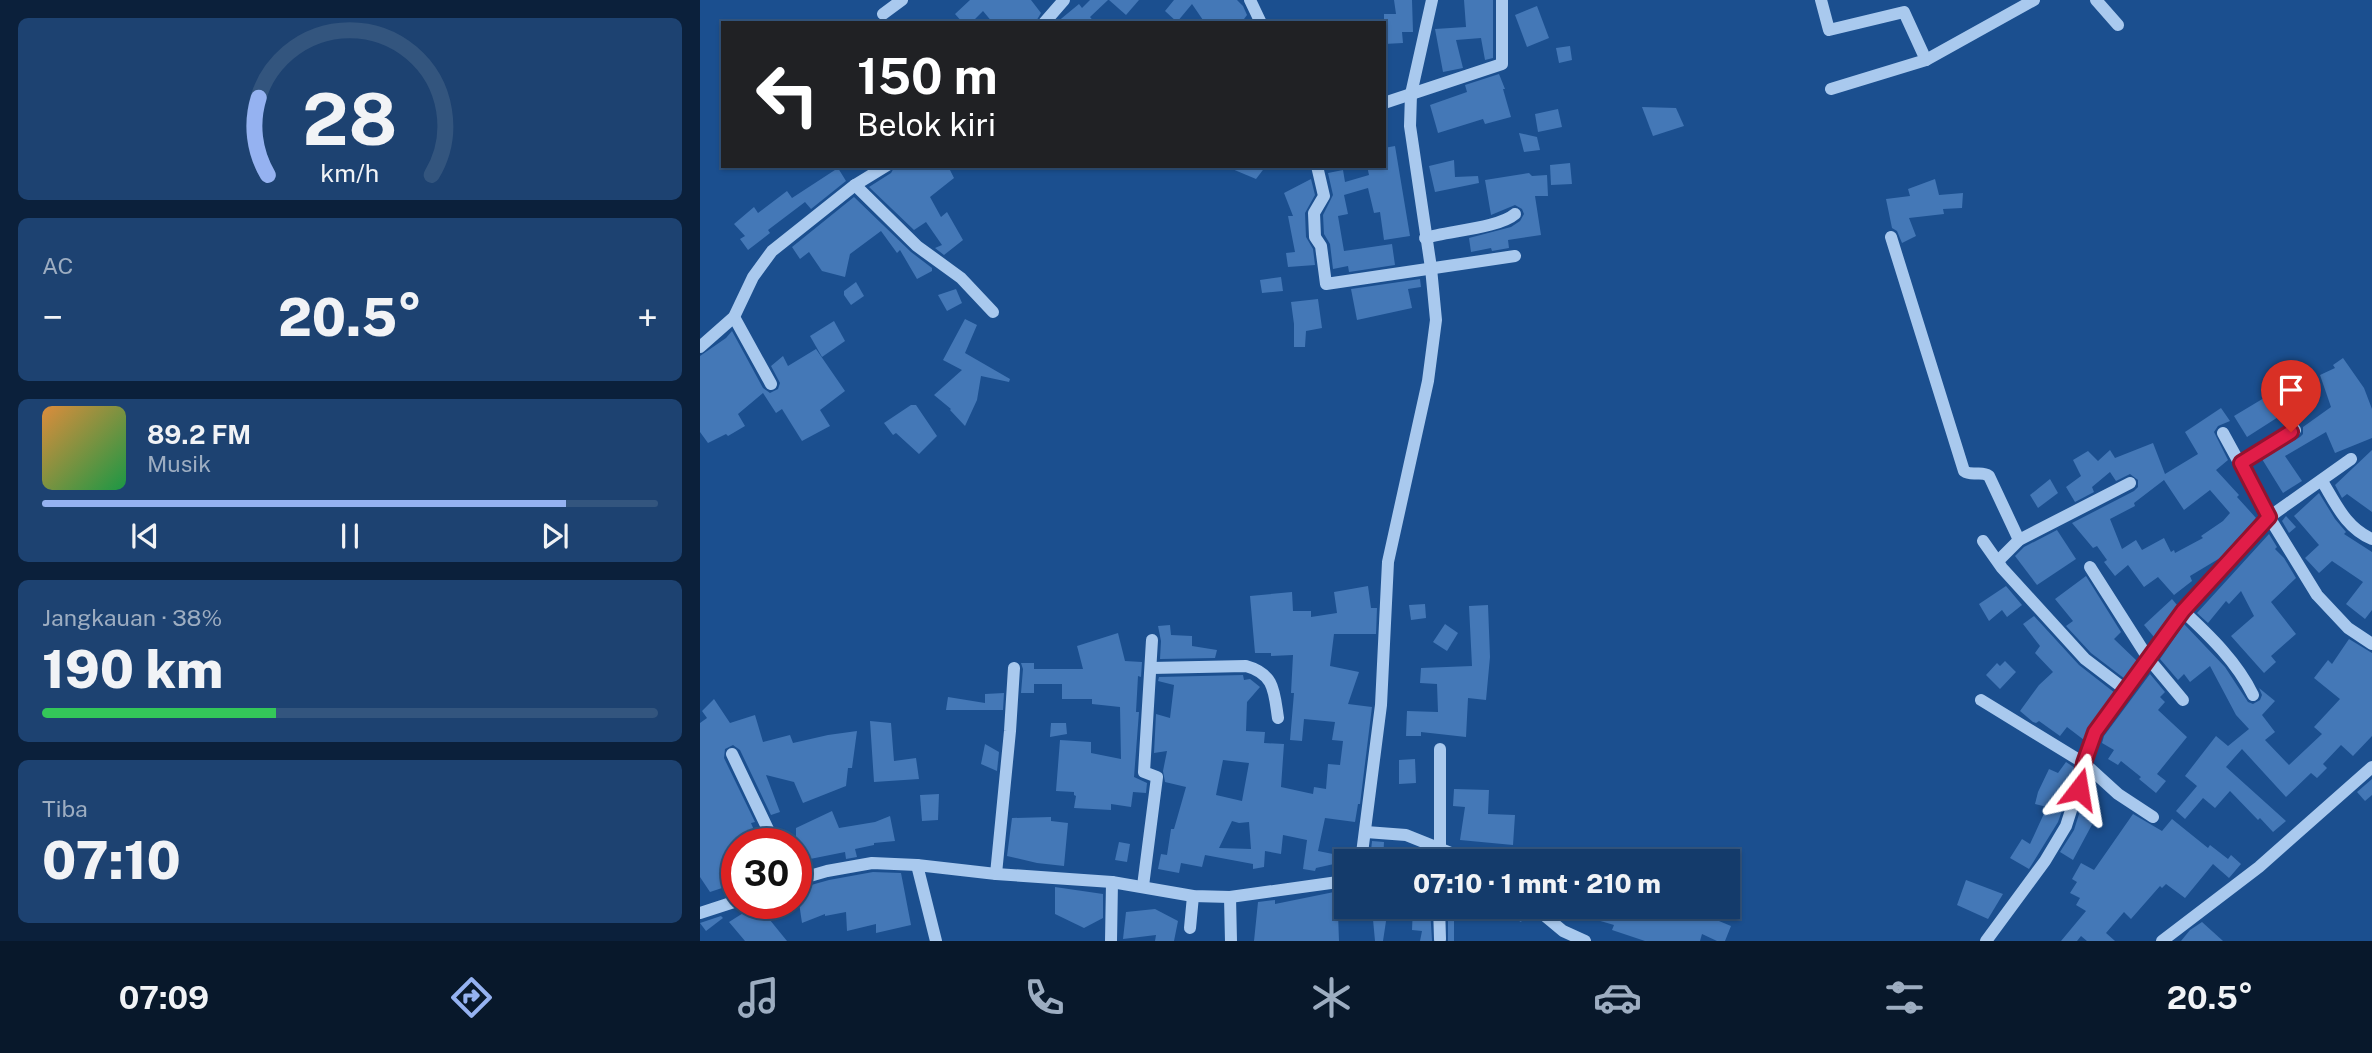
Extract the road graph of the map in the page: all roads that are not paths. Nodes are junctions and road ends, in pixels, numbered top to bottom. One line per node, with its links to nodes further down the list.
1 (902, 0): 9 (street)
2 (1064, 0): 10 (street)
3 (1432, 0): 15 (street)
4 (1502, 0): 15 (street)
5 (1821, 0): 13 (street)
6 (2034, 0): 13 (street)
7 (2096, 0): 12 (street)
8 (1253, 1): 11 (street)
9 (883, 14)
10 (1046, 21)
11 (1260, 21)
12 (2118, 25)
13 (1926, 60): 14 (street)
14 (1831, 89)
15 (1410, 94): 16 (street); 22 (street)
16 (1386, 102)
17 (883, 168): 19 (street)
18 (1317, 168): 24 (street)
19 (855, 185): 25 (street); 26 (street)
20 (1515, 214): 22 (street)
21 (1891, 237): 37 (street)
22 (1425, 238): 24 (street)
23 (1515, 256): 24 (street)
24 (1432, 268): 58 (street)
25 (993, 312)
26 (734, 317): 27 (street); 28 (street)
27 (700, 346)
28 (771, 384)
29 (2295, 430): 32 (street)
30 (2223, 433): 32 (street)
31 (2351, 459): 33 (street)
32 (2241, 463): 35 (street)
33 (2322, 481): 35 (street); 36 (street)
34 (2130, 483): 37 (street)
35 (2269, 517): 41 (street); 43 (street)
36 (2372, 539)
37 (2019, 540): 39 (street)
38 (1983, 541): 39 (street)
39 (1997, 561): 47 (street)
40 (2090, 567): 44 (street)
41 (2183, 611): 44 (street); 48 (street)
42 (1152, 639): 46 (street)
43 (2372, 644)
44 (2148, 658): 47 (street); 50 (street)
45 (1014, 668): 63 (street)
46 (1151, 668): 51 (street); 67 (street)
47 (2127, 691): 54 (street)
48 (2253, 695)
49 (1981, 700): 54 (street)
50 (2183, 701)
51 (1278, 718)
52 (1440, 750): 61 (street)
53 (733, 754): 57 (street)
54 (2084, 763): 56 (street); 80 (street)
55 (2372, 767): 81 (street)
56 (2153, 817)
57 (768, 828)
58 (1366, 832): 59 (street); 60 (street)
59 (1363, 849)
60 (1430, 849)
61 (1440, 849)
62 (917, 864): 63 (street); 64 (street); 76 (street)
63 (996, 874): 65 (street)
64 (812, 875)
65 (1112, 882): 67 (street); 77 (street)
66 (1334, 883): 69 (street)
67 (1143, 886): 68 (street)
68 (1193, 895): 69 (street); 74 (street)
69 (1230, 897): 78 (street)
70 (721, 906): 71 (street)
71 (700, 913)
72 (1439, 919): 75 (street)
73 (1549, 919): 79 (street)
74 (1190, 928)
75 (1440, 939)
76 (936, 941)
77 (1111, 941)
78 (1231, 941)
79 (1585, 941)
80 (1986, 941)
81 (2162, 941)

